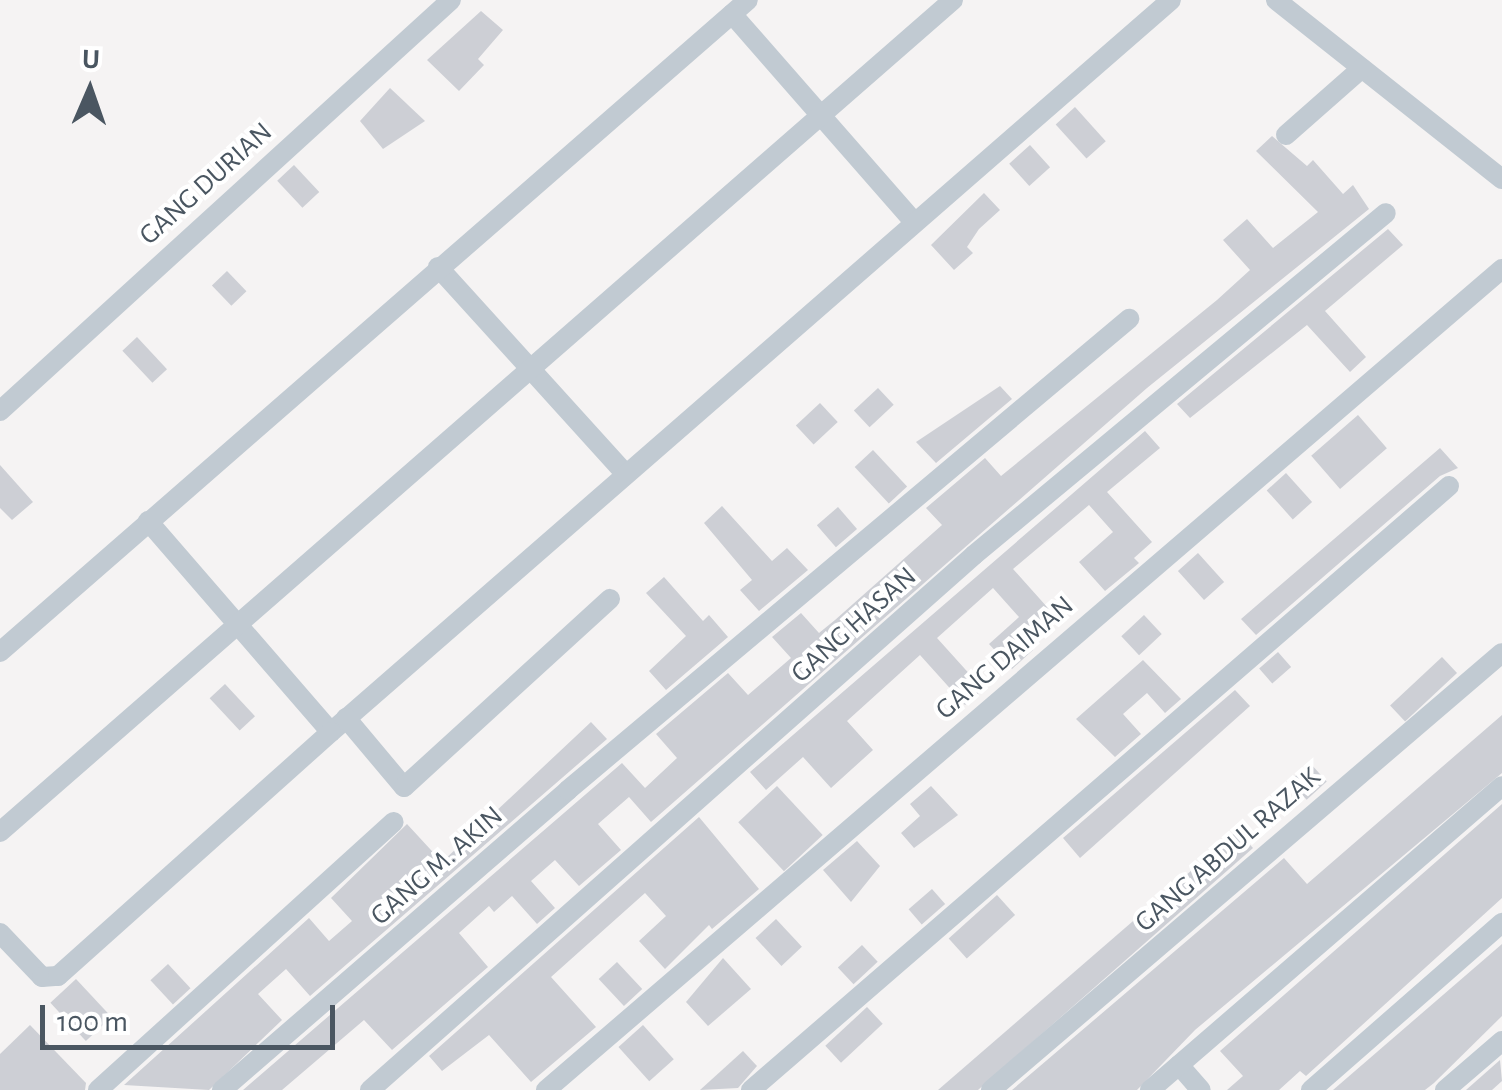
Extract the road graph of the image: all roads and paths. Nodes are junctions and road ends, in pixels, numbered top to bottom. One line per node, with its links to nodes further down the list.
1 (451, 0): 16 (street, GANG DURIAN)
2 (953, 0): 7 (street)
3 (1171, 0): 11 (street)
4 (1276, 0): 6 (street)
5 (740, 7): 7 (street); 12 (street)
6 (1362, 68): 8 (street); 9 (street)
7 (824, 116): 11 (street); 15 (street)
8 (1286, 135)
9 (1502, 179)
10 (1386, 213): 34 (street, GANG HASAN)
11 (914, 222): 17 (street)
12 (438, 267): 15 (street); 19 (street)
13 (1502, 269): 35 (street, GANG DAIMAN)
14 (1129, 319): 33 (street, GANG M. AKIN)
15 (532, 370): 17 (street); 21 (street)
16 (0, 411)
17 (624, 472): 24 (street)
18 (1449, 486): 36 (street)
19 (148, 521): 21 (street); 22 (street)
20 (610, 599): 24 (street)
21 (235, 625): 24 (street); 27 (street)
22 (0, 652)
23 (1502, 653): 37 (street, GANG ABDUL RAZAK)
24 (338, 725): 29 (street)
25 (1502, 786): 31 (street)
26 (394, 822): 32 (street)
27 (0, 832)
28 (1502, 922): 40 (street)
29 (0, 933)
30 (1502, 1041): 41 (street)
31 (1180, 1065): 38 (street); 39 (street)
32 (98, 1090)
33 (222, 1090)
34 (370, 1090)
35 (546, 1090)
36 (751, 1090)
37 (992, 1090)
38 (1150, 1090)
39 (1200, 1090)
40 (1310, 1090)
41 (1445, 1090)

